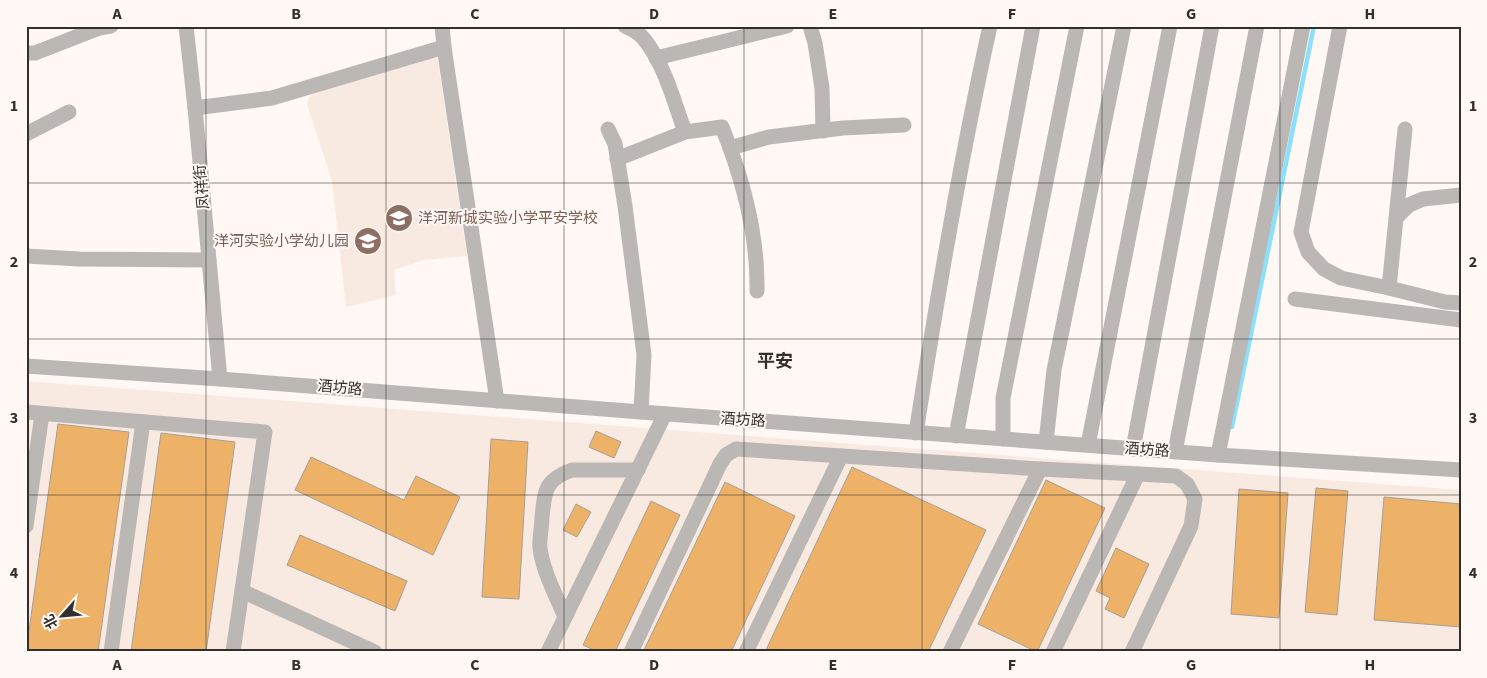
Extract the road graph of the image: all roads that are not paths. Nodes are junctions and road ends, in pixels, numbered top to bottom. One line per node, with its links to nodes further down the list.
1 (111, 26): 17 (street)
2 (186, 26): 19 (street, 凤祥街)
3 (442, 26): 16 (street)
4 (625, 26): 18 (street)
5 (787, 26): 18 (street)
6 (810, 26): 24 (street)
7 (990, 26): 46 (street)
8 (1033, 26): 47 (street)
9 (1077, 26): 48 (street)
10 (1124, 26): 49 (street)
11 (1170, 26): 50 (street)
12 (1212, 26): 51 (street)
13 (1257, 26): 52 (street)
14 (1303, 26): 53 (street)
15 (1340, 26): 33 (street)
16 (444, 47): 19 (street); 40 (street)
17 (26, 53)
18 (656, 58): 25 (street)
19 (195, 108): 32 (street, 凤祥街)
20 (69, 112): 26 (street)
21 (904, 125): 24 (street)
22 (608, 129): 28 (street)
23 (1405, 129): 30 (street)
24 (823, 131): 27 (street)
25 (685, 132): 27 (street); 28 (street)
26 (26, 134)
27 (730, 148): 34 (street)
28 (617, 159): 42 (street)
29 (1461, 194): 30 (street)
30 (1396, 218): 33 (street)
31 (26, 256): 32 (street)
32 (209, 260): 39 (street, 凤祥街)
33 (1389, 288): 36 (street)
34 (757, 291)
35 (1296, 299): 37 (street)
36 (1461, 303)
37 (1461, 320)
38 (26, 366): 39 (street, 酒坊路)
39 (220, 379): 40 (street, 酒坊路)
40 (497, 401): 42 (street, 酒坊路)
41 (26, 412): 43 (street)
42 (641, 412): 44 (street, 酒坊路)
43 (42, 414): 45 (street); 59 (street)
44 (666, 414): 46 (street, 酒坊路); 56 (street)
45 (143, 422): 60 (street); 62 (street)
46 (916, 433): 47 (street, 酒坊路)
47 (956, 436): 48 (street, 酒坊路)
48 (1003, 439): 49 (street, 酒坊路)
49 (1046, 442): 50 (street, 酒坊路)
50 (1088, 445): 51 (street, 酒坊路)
51 (1133, 449): 52 (street, 酒坊路)
52 (1175, 452): 53 (street, 酒坊路)
53 (1218, 455): 57 (street, 酒坊路)
54 (841, 456): 55 (street); 66 (street); 67 (street)
55 (1040, 469): 58 (street); 68 (street)
56 (638, 470): 61 (street); 61 (street)
57 (1461, 470)
58 (1138, 474): 69 (street); 70 (street)
59 (26, 526)
60 (242, 591): 63 (street); 64 (street)
61 (565, 617): 65 (street)
62 (111, 652)
63 (233, 652)
64 (375, 652)
65 (548, 652)
66 (631, 652)
67 (746, 652)
68 (950, 652)
69 (1053, 652)
70 (1132, 652)

